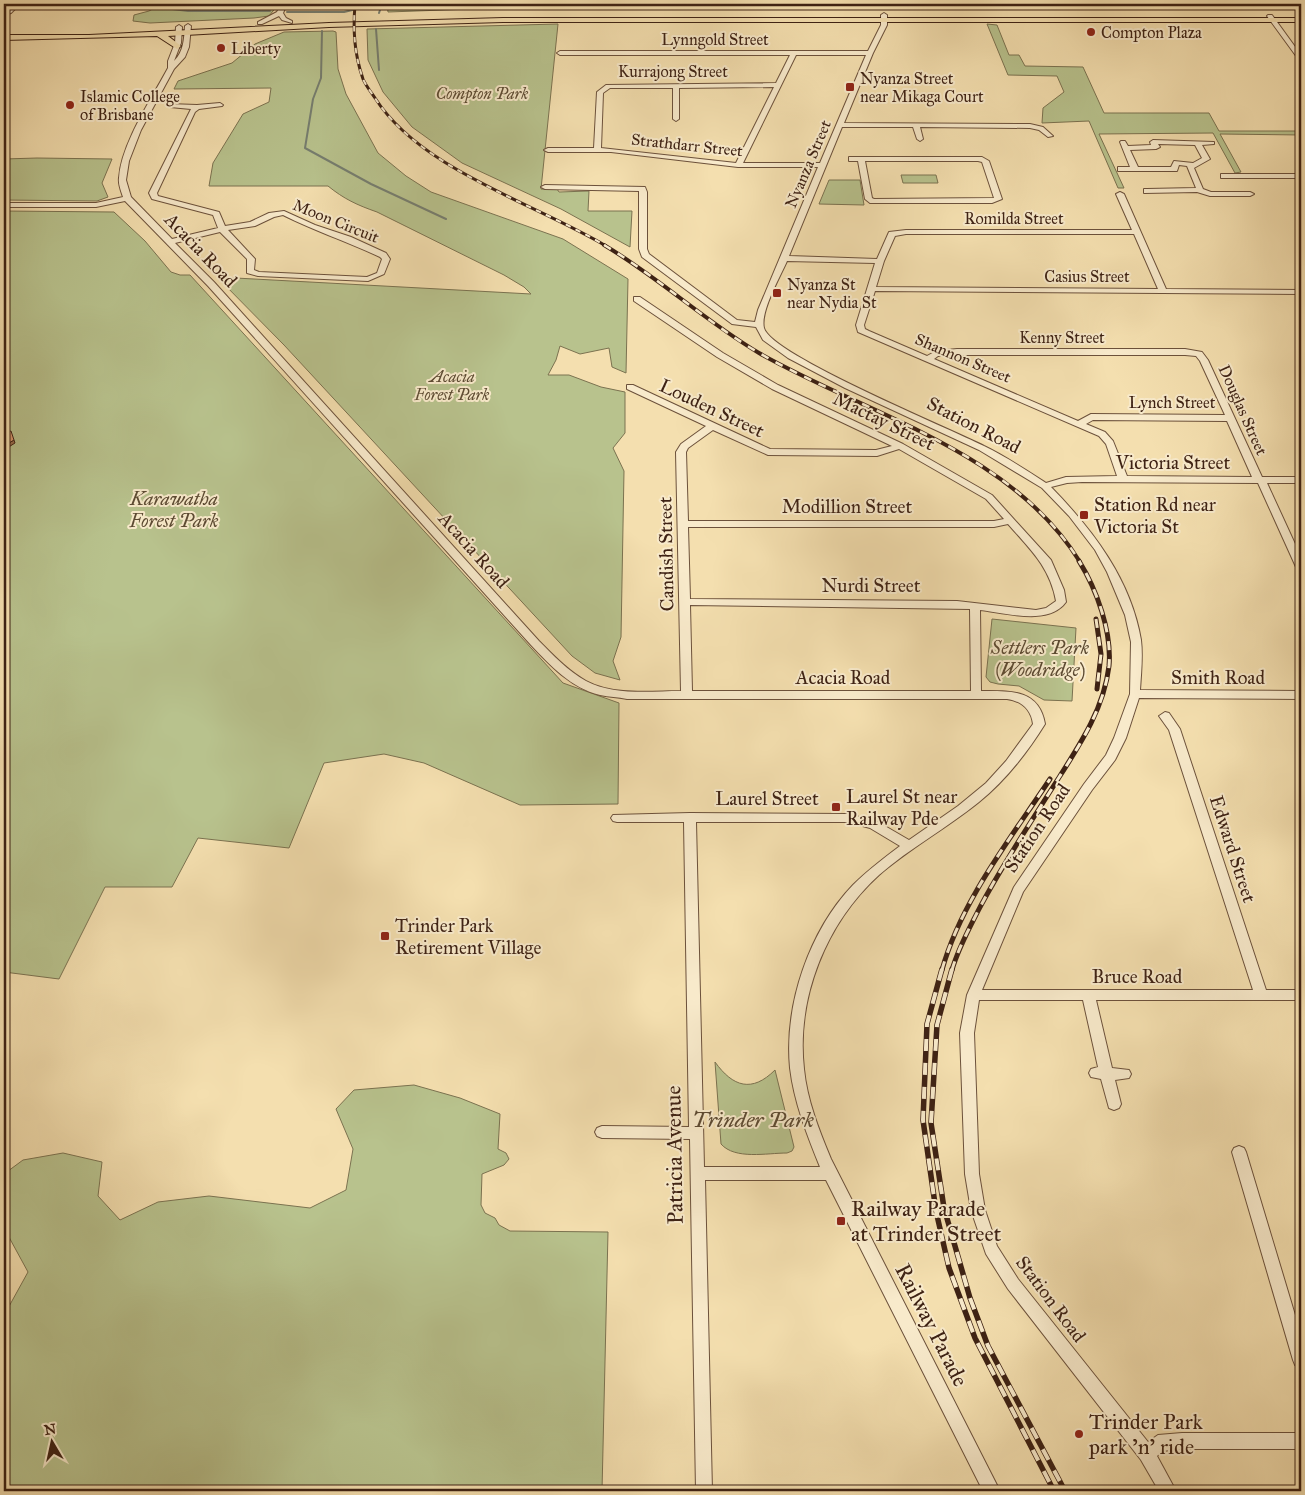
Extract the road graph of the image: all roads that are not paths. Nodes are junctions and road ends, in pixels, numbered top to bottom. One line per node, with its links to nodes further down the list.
1 (17, 4): 3 (street)
2 (284, 4): 4 (street)
3 (4, 13)
4 (280, 13): 11 (street); 12 (street)
5 (462, 16): 7 (main road); 10 (main road); 11 (main road)
6 (1301, 16): 8 (main road)
7 (884, 18): 8 (main road); 10 (main road); 20 (street, Nyanza Street)
8 (1272, 18): 9 (main road); 21 (street)
9 (1301, 20)
10 (481, 21): 13 (main road)
11 (290, 22): 12 (main road)
12 (260, 23): 13 (main road)
13 (184, 32): 14 (main road); 15 (main road); 17 (street); 22 (street)
14 (4, 33)
15 (159, 34): 16 (main road); 17 (main road)
16 (4, 38)
17 (177, 46): 22 (street)
18 (560, 53): 19 (street, Lynngold Street)
19 (794, 53): 20 (street, Lynngold Street); 24 (street)
20 (870, 53): 29 (street, Nyanza Street)
21 (1301, 59)
22 (171, 68): 51 (street)
23 (676, 85): 24 (street, Kurrajong Street); 28 (street); 36 (street, Kurrajong Street)
24 (777, 85): 39 (street)
25 (220, 105): 27 (street)
26 (170, 106): 27 (street)
27 (197, 107): 53 (street)
28 (676, 119)
29 (839, 125): 30 (street); 40 (street, Nyanza Street)
30 (916, 127): 31 (street); 32 (street)
31 (1050, 136)
32 (920, 139)
33 (1197, 142): 34 (street); 41 (street); 43 (street)
34 (1212, 143)
35 (548, 150): 36 (street, Strathdarr Street)
36 (597, 150): 39 (street, Strathdarr Street)
37 (852, 159): 38 (street)
38 (861, 159): 38 (street)
39 (738, 165): 40 (street, Strathdarr Street)
40 (822, 165): 57 (street, Nyanza Street)
41 (1192, 165): 43 (street); 47 (street)
42 (1121, 169): 43 (street)
43 (1135, 169)
44 (1224, 176): 45 (street)
45 (1301, 176)
46 (545, 187): 63 (street)
47 (1198, 190): 48 (street); 50 (street)
48 (1147, 191)
49 (1120, 194): 54 (street)
50 (1250, 194)
51 (127, 198): 52 (street); 56 (street, Acacia Road)
52 (4, 205)
53 (222, 228): 53 (street, Moon Circuit); 56 (street, Moon Circuit)
54 (1136, 232): 55 (street, Romilda Street); 60 (street)
55 (892, 234): 58 (street, Shannon Street)
56 (171, 242): 87 (street, Acacia Road)
57 (784, 258): 58 (street); 63 (street, Nyanza Street)
58 (880, 261): 59 (street, Shannon Street)
59 (873, 290): 60 (street, Casius Street); 65 (street, Shannon Street)
60 (1163, 291): 61 (street, Casius Street)
61 (1301, 292)
62 (658, 300): 74 (street, Mactay Street)
63 (759, 325): 78 (street, Station Road)
64 (1198, 354): 65 (street, Kenny Street); 70 (street, Douglas Street)
65 (928, 359): 67 (street, Shannon Street)
66 (630, 387): 72 (street, Louden Street)
67 (1057, 414): 68 (street, Lynch Street); 71 (street, Shannon Street)
68 (1092, 417): 69 (street, Lynch Street); 71 (street, Lynch Street)
69 (1113, 417): 70 (street, Lynch Street); 71 (street, Lynch Street); 73 (street, Lynch Street)
70 (1230, 418): 76 (street, Douglas Street)
71 (1082, 425): 73 (street, Shannon Street)
72 (711, 427): 74 (street, Louden Street); 80 (street, Candish Street)
73 (1110, 443): 75 (street)
74 (900, 446): 79 (street, Mactay Street)
75 (1123, 479): 76 (street, Victoria Street); 78 (street, Victoria Street)
76 (1259, 480): 77 (street, Victoria Street); 81 (street, Douglas Street)
77 (1301, 480)
78 (1045, 486): 86 (street, Station Road)
79 (1011, 521): 80 (street, Modillion Street); 84 (street, Mactay Street)
80 (683, 524): 82 (street, Candish Street)
81 (1301, 566)
82 (685, 602): 83 (street, Nurdi Street); 87 (street, Candish Street)
83 (975, 606): 84 (street, Nurdi Street); 85 (street)
84 (1056, 608)
85 (976, 694): 87 (street, Acacia Road); 89 (street, Acacia Road)
86 (1135, 694): 88 (street, Smith Road); 94 (street, Station Road)
87 (687, 695)
88 (1301, 695)
89 (1038, 712): 93 (street, Railway Parade)
90 (1166, 716): 96 (street, Edward Street)
91 (690, 817): 92 (street, Laurel Street); 93 (street, Laurel Street); 102 (street, Patricia Avenue)
92 (617, 818)
93 (910, 846): 104 (street, Railway Parade)
94 (973, 995): 95 (street, Bruce Road); 108 (street, Station Road)
95 (1088, 995): 96 (street, Bruce Road); 98 (street)
96 (1261, 995): 97 (street, Bruce Road)
97 (1301, 995)
98 (1101, 1073): 99 (street); 100 (street)
99 (1124, 1074)
100 (1114, 1104)
101 (602, 1132): 102 (street)
102 (696, 1133): 105 (street, Patricia Avenue)
103 (1238, 1152): 106 (street)
104 (830, 1173): 105 (street); 110 (street, Railway Parade)
105 (698, 1174): 109 (street, Patricia Avenue)
106 (1301, 1360)
107 (1301, 1439): 108 (street)
108 (1147, 1454): 111 (street, Station Road)
109 (704, 1491)
110 (992, 1491)
111 (1168, 1491)

